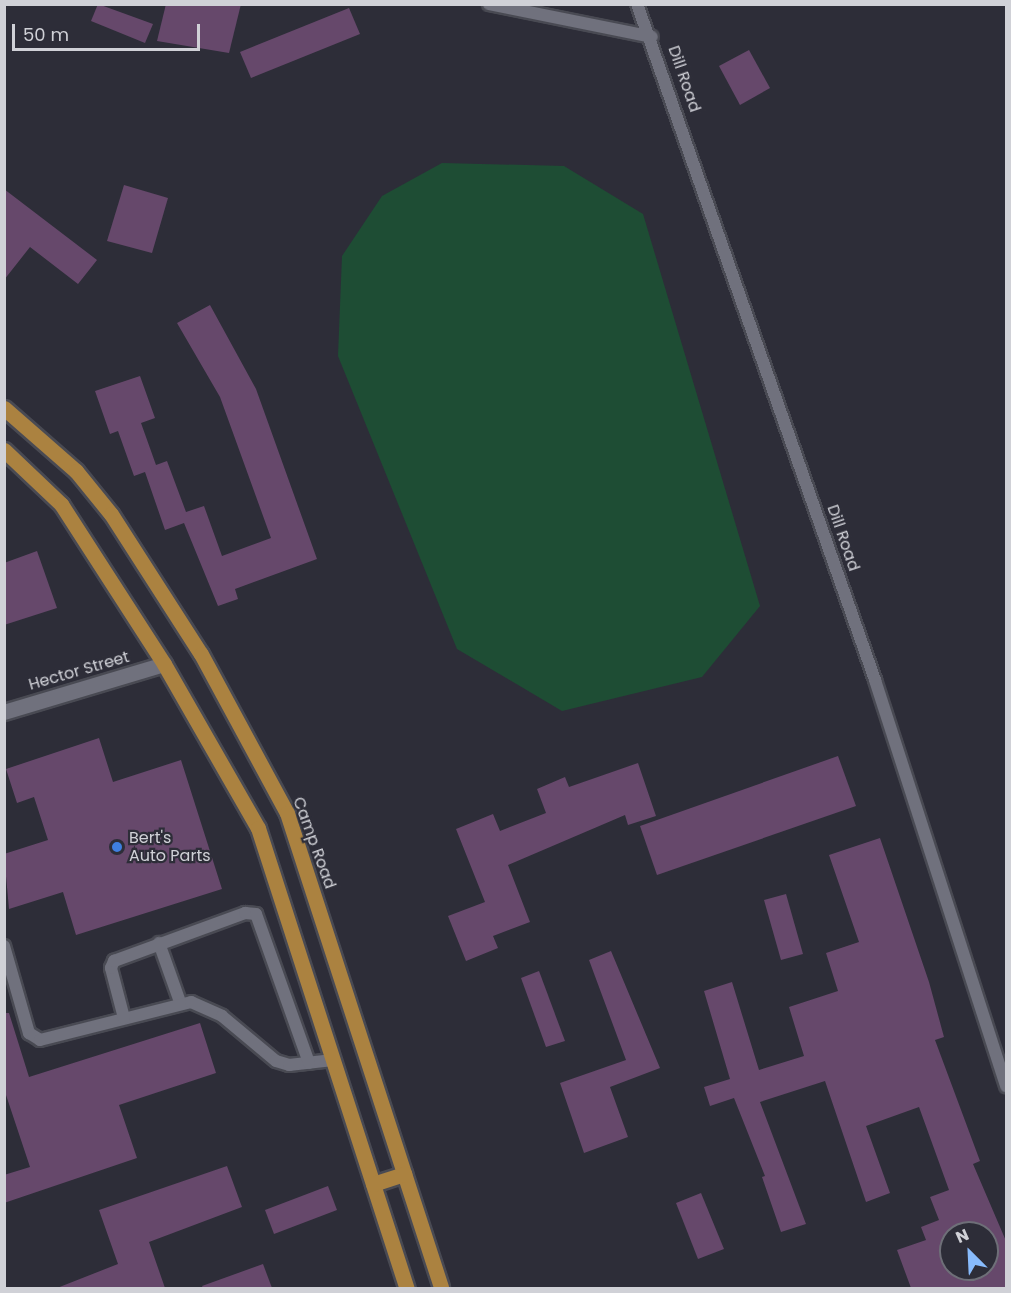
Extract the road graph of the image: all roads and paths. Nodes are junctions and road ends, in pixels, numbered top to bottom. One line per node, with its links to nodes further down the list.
1 (489, 4): 3 (lane)
2 (638, 4): 3 (lane, Dill Road)
3 (652, 37): 14 (lane, Dill Road)
4 (4, 408): 15 (main road, Camp Road)
5 (4, 450): 6 (main road)
6 (164, 664): 7 (street, Hector Street); 12 (main road)
7 (4, 712)
8 (159, 943): 10 (lane); 11 (lane); 13 (lane)
9 (4, 946): 11 (lane)
10 (180, 1002): 11 (lane); 13 (lane)
11 (124, 1017)
12 (333, 1060): 13 (lane); 16 (main road)
13 (309, 1063)
14 (1006, 1086)
15 (404, 1174): 16 (main road); 18 (main road, Camp Road)
16 (373, 1184): 17 (main road)
17 (407, 1288)
18 (441, 1288)

